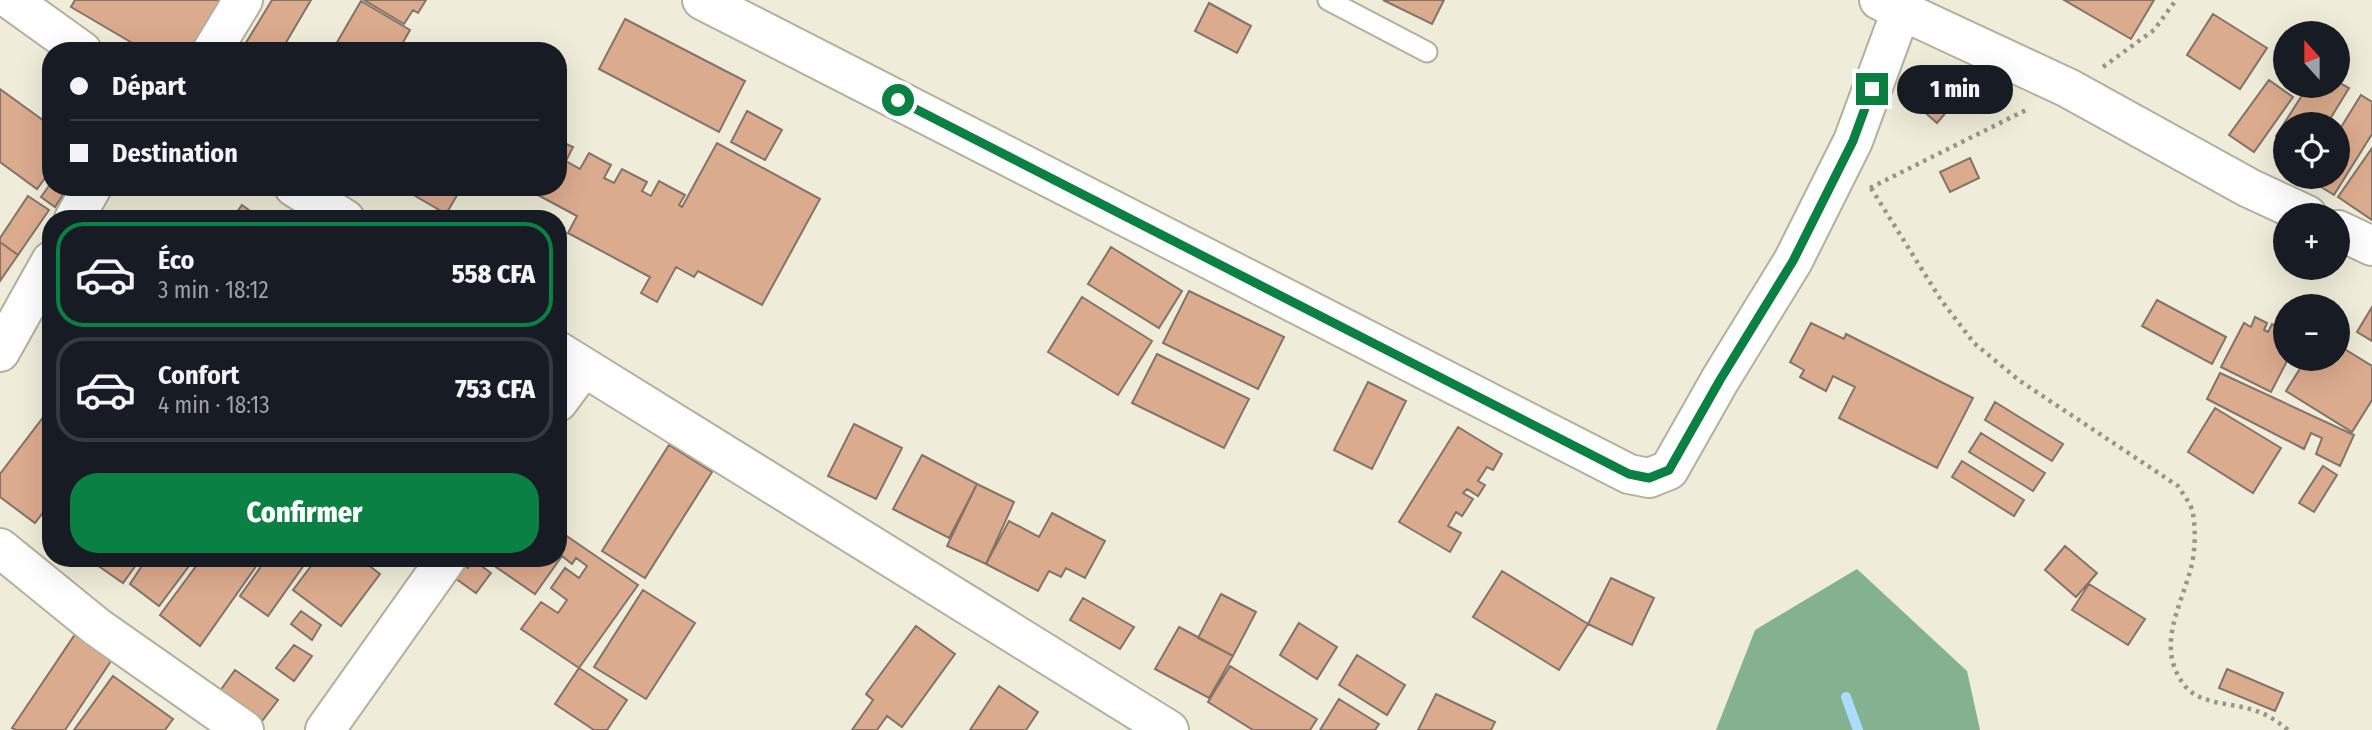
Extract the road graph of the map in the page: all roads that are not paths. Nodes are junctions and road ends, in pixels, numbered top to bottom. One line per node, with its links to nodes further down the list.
1 (10, 0): 6 (street)
2 (243, 0): 7 (street)
3 (702, 0): 5 (street)
4 (1328, 0): 8 (lane)
5 (1890, 5): 10 (street)
6 (69, 42)
7 (217, 42)
8 (1427, 52)
9 (308, 196): 11 (street)
10 (2281, 203)
11 (331, 210)
12 (2350, 236): 13 (street)
13 (2372, 246)
14 (42, 277): 15 (street)
15 (0, 352)
16 (571, 359): 21 (street)
17 (0, 548): 19 (street)
18 (441, 567): 20 (street)
19 (244, 730)
20 (325, 730)
21 (1170, 730)

